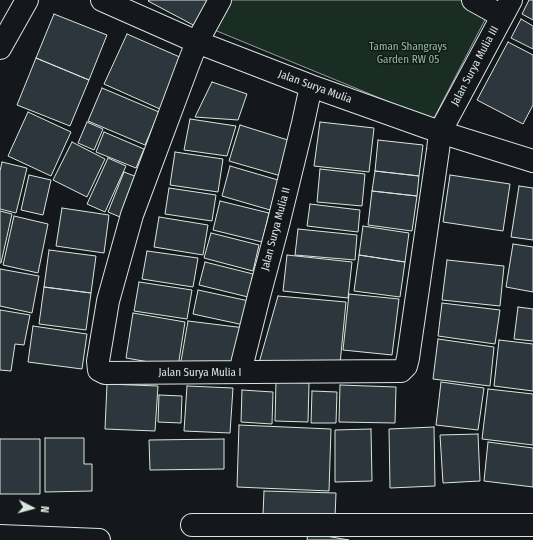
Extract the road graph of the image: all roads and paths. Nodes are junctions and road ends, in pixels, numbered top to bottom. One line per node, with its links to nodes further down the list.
1 (27, 0): 7 (street)
2 (102, 0): 6 (street, Jalan Surya Mulia)
3 (220, 0): 6 (street)
4 (473, 0): 5 (street)
5 (507, 8): 9 (street, Jalan Surya Mulia III)
6 (197, 42): 8 (street, Jalan Surya Mulia); 11 (street, Jalan Surya Mulia I)
7 (0, 48)
8 (310, 86): 9 (street, Jalan Surya Mulia); 11 (street, Jalan Surya Mulia II)
9 (440, 132): 10 (street, Jalan Surya Mulia); 11 (street, Jalan Surya Mulia I)
10 (533, 161)
11 (240, 372)
12 (192, 525): 13 (street)
13 (533, 525)
14 (0, 536): 15 (street)
15 (99, 540)

